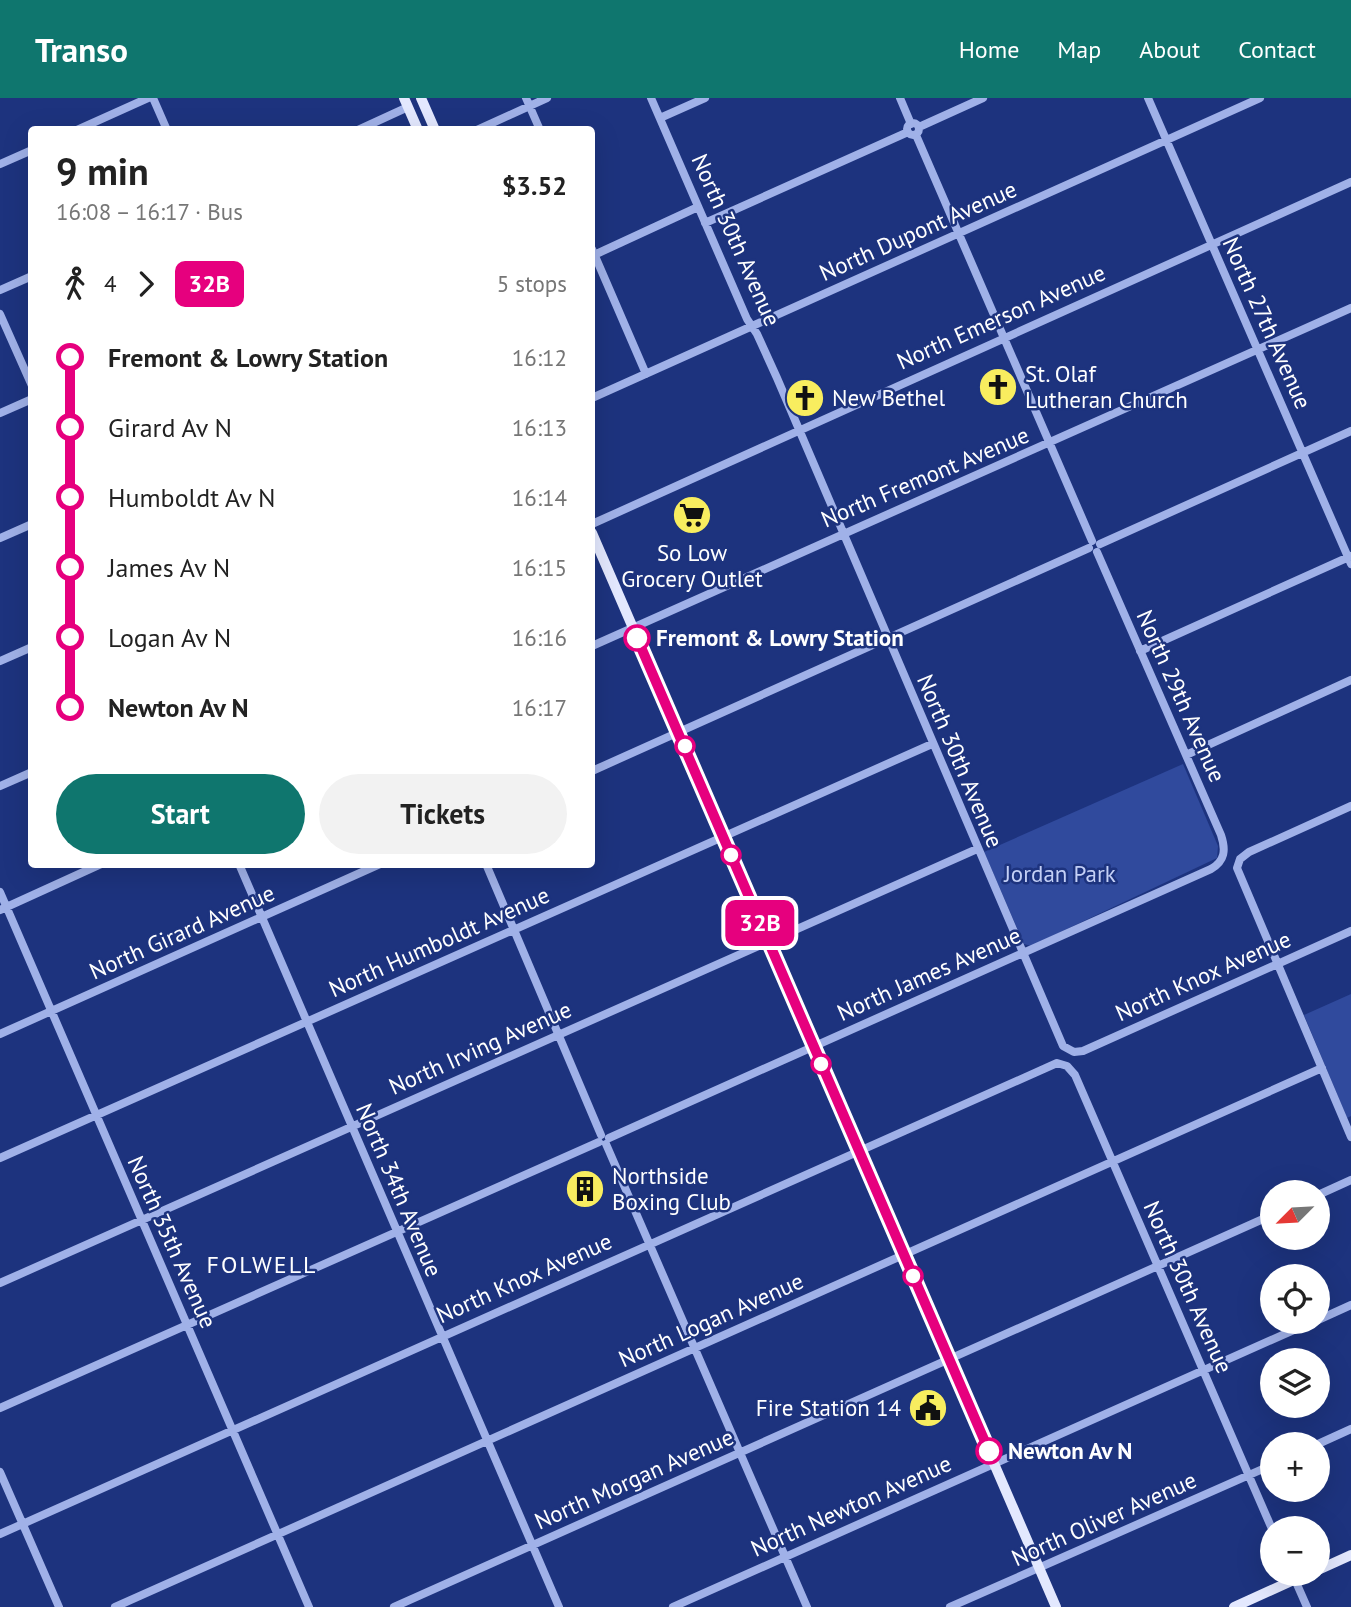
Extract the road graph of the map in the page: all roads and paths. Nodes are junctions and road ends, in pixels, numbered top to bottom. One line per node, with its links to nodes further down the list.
1 (151, 98): 13 (street); 14 (street)
2 (421, 98): 17 (main road)
3 (547, 98): 10 (street)
4 (651, 98): 12 (street, North 30th Avenue)
5 (705, 98): 12 (street)
6 (900, 98): 20 (street, North 29th Avenue)
7 (983, 98): 20 (street)
8 (1148, 98): 21 (street, North 27th Avenue)
9 (1260, 98): 21 (street, North Dupont Avenue)
10 (528, 102): 18 (street); 19 (street)
11 (406, 103): 15 (street); 16 (main road)
12 (660, 118): 25 (street, North 30th Avenue)
13 (86, 126)
14 (165, 126)
15 (365, 126)
16 (416, 126)
17 (433, 126)
18 (484, 126)
19 (538, 126)
20 (913, 129): 26 (street); 27 (street, North 29th Avenue)
21 (1166, 140): 27 (street, North Dupont Avenue); 28 (street, North 27th Avenue)
22 (28, 152): 23 (street)
23 (0, 164)
24 (1351, 182): 28 (street, North Emerson Avenue)
25 (698, 207): 26 (street, North 30th Avenue); 29 (street)
26 (705, 223): 35 (street, North 30th Avenue)
27 (958, 234): 35 (street, North Dupont Avenue); 36 (street, North 29th Avenue)
28 (1212, 244): 36 (street, North Emerson Avenue); 37 (street, North 27th Avenue)
29 (595, 252)
30 (595, 260): 38 (street)
31 (28, 277): 32 (street)
32 (0, 290)
33 (1351, 308): 37 (street, North Fremont Avenue)
34 (0, 314): 39 (street)
35 (752, 326): 38 (street, North Dupont Avenue); 43 (street, North 30th Avenue)
36 (1004, 337): 43 (street, North Emerson Avenue); 45 (street, North 29th Avenue)
37 (1258, 350): 45 (street, North Fremont Avenue); 46 (street, North 27th Avenue)
38 (646, 374): 40 (street, North Dupont Avenue)
39 (28, 377)
40 (595, 397)
41 (28, 401): 42 (street)
42 (0, 414)
43 (799, 430): 47 (street, North Emerson Avenue); 49 (street, North 30th Avenue)
44 (1351, 431): 46 (street)
45 (1050, 444): 49 (street, North Fremont Avenue); 52 (street, North 29th Avenue)
46 (1303, 453): 52 (street); 53 (street, North 27th Avenue)
47 (595, 523)
48 (28, 526): 50 (street)
49 (843, 533): 54 (street, North Fremont Avenue); 55 (street, North 30th Avenue)
50 (0, 538)
51 (595, 540): 54 (main road)
52 (1095, 546): 55 (street); 58 (street, North 29th Avenue)
53 (1350, 559): 58 (street)
54 (632, 629): 56 (street, North Fremont Avenue); 61 (main road)
55 (887, 639): 61 (street); 62 (street, North 30th Avenue)
56 (595, 645)
57 (28, 649): 59 (street)
58 (1140, 651): 63 (street, North 29th Avenue)
59 (0, 661)
60 (1351, 680): 63 (street)
61 (679, 733): 64 (street); 68 (main road)
62 (932, 744): 68 (street, North Humboldt Avenue); 69 (street, North 30th Avenue)
63 (1186, 755): 70 (street, North 29th Avenue)
64 (595, 770)
65 (28, 774): 66 (street)
66 (0, 786)
67 (1351, 806): 82 (street)
68 (723, 837): 78 (street, North Humboldt Avenue); 80 (main road)
69 (976, 849): 80 (street, North Irving Avenue); 81 (street, North 30th Avenue)
70 (1224, 857): 81 (street, North James Avenue)
71 (92, 868): 76 (street)
72 (241, 868): 77 (street, North 34th Avenue)
73 (371, 868): 77 (street, North Girard Avenue)
74 (488, 868): 78 (street)
75 (0, 892): 76 (street, North 35th Avenue)
76 (3, 908): 83 (street, North 35th Avenue)
77 (262, 917): 83 (street, North Girard Avenue); 84 (street, North 34th Avenue)
78 (513, 930): 84 (street, North Humboldt Avenue); 86 (street)
79 (1351, 931): 82 (street, North Knox Avenue)
80 (768, 942): 86 (street, North Irving Avenue); 87 (main road)
81 (1022, 954): 87 (street, North James Avenue); 88 (street, North 30th Avenue)
82 (1276, 964): 88 (street, North Knox Avenue); 90 (street)
83 (51, 1011): 85 (street, North Girard Avenue); 91 (street, North 35th Avenue)
84 (307, 1022): 91 (street, North Humboldt Avenue); 92 (street, North 34th Avenue)
85 (0, 1034)
86 (558, 1034): 92 (street, North Irving Avenue); 94 (street)
87 (813, 1047): 94 (street, North James Avenue); 95 (main road)
88 (1070, 1051)
89 (1065, 1065): 95 (street, North Knox Avenue); 97 (street, North 30th Avenue)
90 (1322, 1068): 93 (street); 97 (street, North Logan Avenue)
91 (97, 1115): 96 (street, North Humboldt Avenue); 100 (street, North 35th Avenue)
92 (351, 1126): 100 (street, North Irving Avenue); 102 (street, North 34th Avenue)
93 (1351, 1137)
94 (604, 1139): 102 (street, North James Avenue); 103 (street)
95 (859, 1151): 103 (street, North Knox Avenue); 104 (main road)
96 (0, 1158)
97 (1112, 1162): 104 (street, North Logan Avenue); 105 (street, North 30th Avenue)
98 (1351, 1180): 99 (street)
99 (1330, 1190)
100 (141, 1220): 106 (street, North Irving Avenue); 109 (street, North 35th Avenue)
101 (1260, 1220): 105 (street, North Morgan Avenue)
102 (397, 1230): 109 (street, North James Avenue); 111 (street, North 34th Avenue)
103 (650, 1243): 111 (street, North Knox Avenue); 112 (street)
104 (904, 1256): 112 (street, North Logan Avenue); 113 (main road)
105 (1158, 1266): 113 (street, North Morgan Avenue); 114 (street, North 30th Avenue)
106 (0, 1283)
107 (1351, 1305): 108 (street, North Newton Avenue)
108 (1330, 1314)
109 (187, 1324): 115 (street, North James Avenue); 116 (street, North 35th Avenue)
110 (1285, 1334): 114 (street, North Newton Avenue)
111 (442, 1335): 116 (street, North Knox Avenue); 119 (street, North 34th Avenue)
112 (695, 1348): 119 (street, North Logan Avenue); 120 (street)
113 (950, 1360): 120 (street, North Morgan Avenue); 121 (main road)
114 (1204, 1371): 121 (street, North Newton Avenue); 124 (street, North 30th Avenue)
115 (0, 1408)
116 (232, 1429): 126 (street, North Knox Avenue); 128 (street, North 35th Avenue)
117 (1351, 1430): 118 (street)
118 (1330, 1439)
119 (487, 1440): 128 (street, North Logan Avenue); 129 (street, North 34th Avenue)
120 (740, 1453): 129 (street, North Morgan Avenue); 131 (street)
121 (995, 1463): 131 (street, North Newton Avenue); 133 (main road)
122 (1260, 1470): 124 (street, North Oliver Avenue)
123 (0, 1472): 126 (street)
124 (1249, 1475): 125 (street, North 30th Avenue); 133 (street, North Oliver Avenue)
125 (1266, 1516)
126 (23, 1523): 127 (street, North Knox Avenue); 136 (street)
127 (0, 1534)
128 (278, 1534): 137 (street, North Logan Avenue); 138 (street, North 35th Avenue)
129 (532, 1545): 139 (street, North Morgan Avenue); 140 (street, North 34th Avenue)
130 (1351, 1555): 132 (main road)
131 (785, 1557): 141 (street, North Newton Avenue); 142 (street)
132 (1330, 1565)
133 (1039, 1567): 143 (street, North Oliver Avenue); 144 (main road)
134 (1275, 1586): 145 (main road)
135 (1297, 1586): 146 (street)
136 (59, 1607)
137 (115, 1607)
138 (309, 1607)
139 (394, 1607)
140 (559, 1607)
141 (673, 1607)
142 (807, 1607)
143 (950, 1607)
144 (1055, 1607)
145 (1234, 1607)
146 (1307, 1607)

